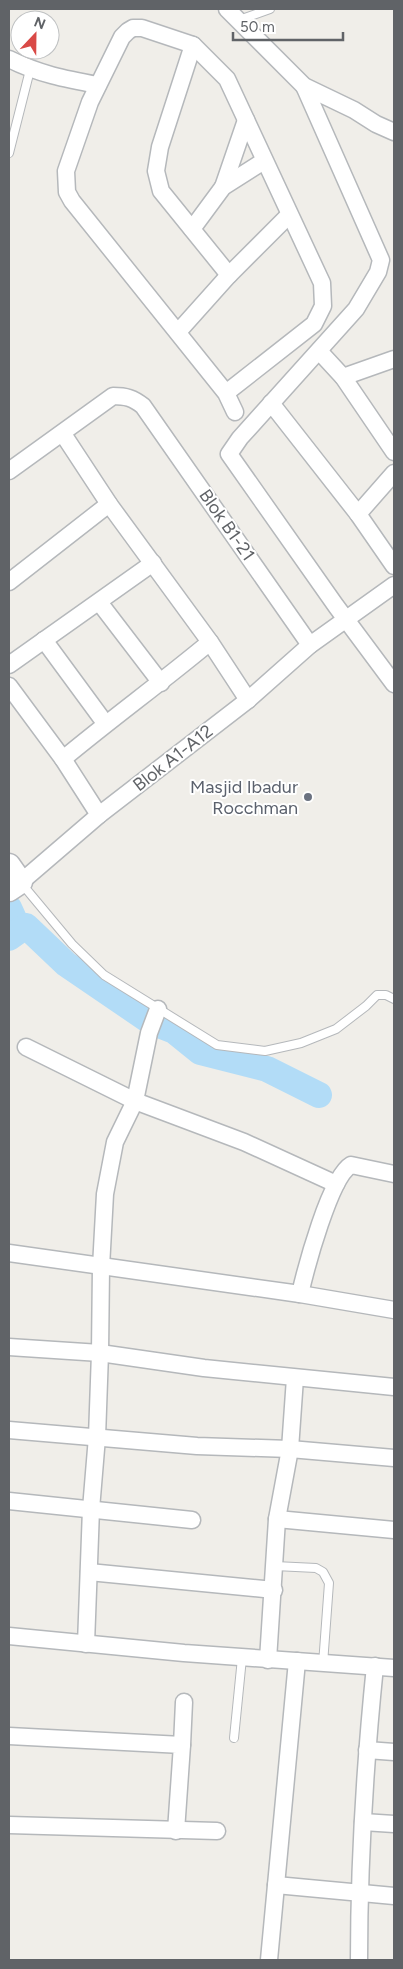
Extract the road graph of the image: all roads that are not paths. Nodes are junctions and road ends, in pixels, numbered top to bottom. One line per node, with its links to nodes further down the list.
1 (227, 9): 3 (street)
2 (270, 9): 3 (lane)
3 (239, 20): 8 (street)
4 (193, 45): 7 (street); 9 (street); 15 (street)
5 (9, 59): 6 (street)
6 (30, 70): 7 (street); 11 (lane)
7 (98, 85): 17 (street)
8 (304, 86): 10 (street); 18 (street)
9 (246, 120): 12 (street); 13 (street)
10 (394, 129)
11 (9, 153)
12 (264, 161): 13 (street); 14 (street)
13 (223, 187): 15 (street)
14 (289, 215): 16 (street); 21 (street)
15 (192, 229): 16 (street)
16 (229, 275): 17 (street)
17 (178, 332): 21 (street)
18 (319, 351): 20 (street); 22 (street)
19 (394, 359): 20 (street)
20 (343, 377): 25 (street)
21 (226, 393): 23 (street)
22 (271, 403): 29 (street); 35 (street)
23 (235, 412)
24 (63, 434): 26 (street); 28 (street); 38 (street, Blok B1-21)
25 (394, 452)
26 (9, 471)
27 (394, 473): 29 (street)
28 (109, 504): 30 (street); 32 (street)
29 (358, 514): 31 (street)
30 (152, 564): 34 (street); 37 (street)
31 (394, 566)
32 (9, 582)
33 (394, 585): 35 (street, Blok A1-A12)
34 (99, 602): 36 (street); 40 (street)
35 (346, 619): 38 (street, Blok A1-A12); 41 (street)
36 (44, 640): 39 (street); 44 (street)
37 (210, 642): 40 (street); 43 (street)
38 (310, 645): 43 (street, Blok A1-A12)
39 (9, 665)
40 (161, 683): 44 (street)
41 (394, 684)
42 (9, 686): 45 (street)
43 (248, 700): 46 (street, Blok A1-A12)
44 (106, 723): 45 (street)
45 (62, 759): 46 (street)
46 (99, 815): 47 (street, Blok A1-A12)
47 (13, 879): 49 (lane)
48 (394, 998): 49 (lane)
49 (154, 1020): 51 (street)
50 (26, 1047): 51 (street)
51 (135, 1101): 53 (street); 55 (street)
52 (394, 1174): 53 (street)
53 (336, 1184): 56 (street)
54 (9, 1253): 55 (street)
55 (101, 1268): 56 (street); 59 (street)
56 (300, 1294): 57 (street)
57 (394, 1310)
58 (9, 1347): 59 (street)
59 (100, 1354): 60 (street); 63 (street)
60 (295, 1378): 61 (street); 64 (street)
61 (394, 1387)
62 (9, 1430): 63 (street)
63 (96, 1437): 64 (street); 67 (street)
64 (290, 1448): 65 (street); 68 (street)
65 (394, 1458)
66 (9, 1500): 67 (street)
67 (91, 1509): 69 (street); 72 (street)
68 (277, 1519): 70 (street); 71 (street)
69 (192, 1520)
70 (394, 1530)
71 (275, 1566): 73 (street); 79 (lane)
72 (89, 1572): 73 (street); 75 (street)
73 (274, 1590): 77 (street)
74 (9, 1636): 75 (street)
75 (86, 1644): 76 (street)
76 (242, 1658): 77 (street); 84 (lane)
77 (268, 1660): 78 (street)
78 (297, 1661): 79 (street); 93 (street)
79 (323, 1664): 80 (street)
80 (375, 1666): 81 (street); 86 (street)
81 (394, 1668)
82 (184, 1702): 85 (street)
83 (9, 1736): 85 (street)
84 (234, 1738)
85 (182, 1745): 91 (street)
86 (367, 1750): 87 (street); 88 (street)
87 (394, 1752)
88 (363, 1822): 89 (street); 94 (street)
89 (394, 1824)
90 (9, 1825): 91 (street)
91 (176, 1831): 92 (street)
92 (217, 1831)
93 (276, 1885): 94 (street); 96 (street)
94 (359, 1892): 95 (street); 97 (street)
95 (394, 1896)
96 (269, 1960)
97 (359, 1960)

